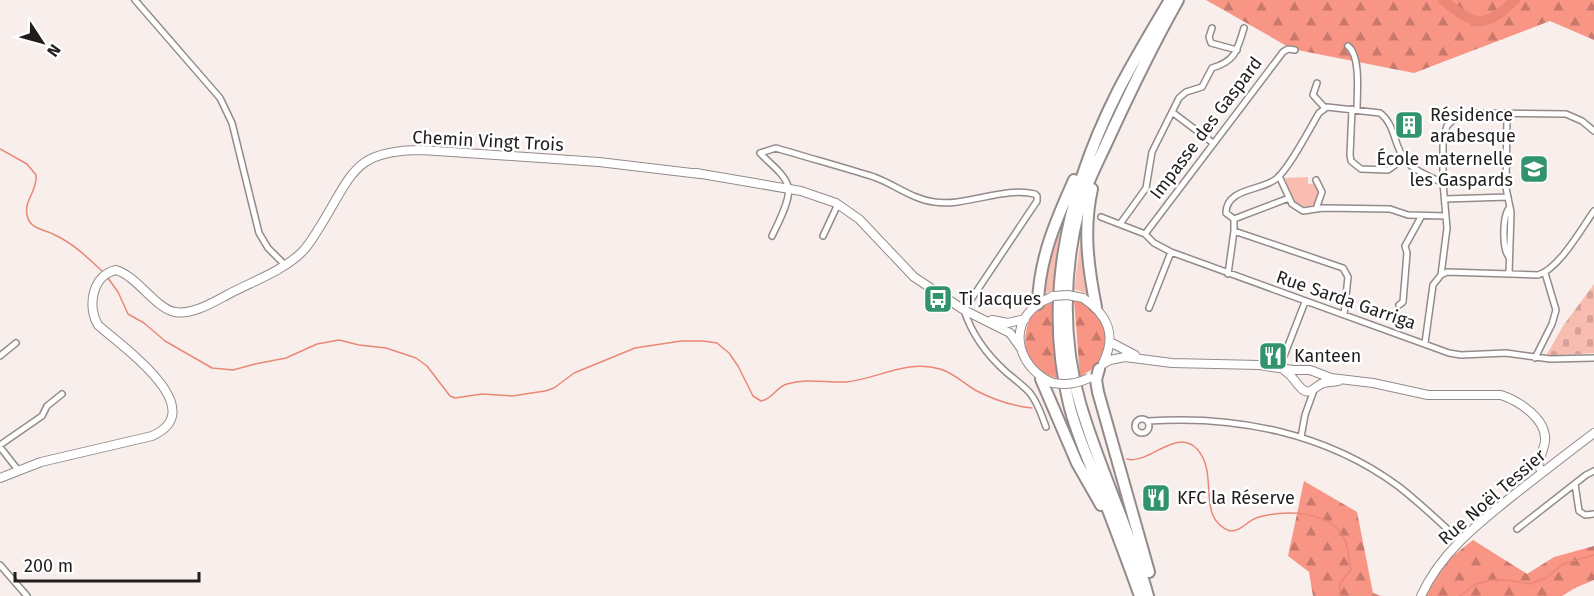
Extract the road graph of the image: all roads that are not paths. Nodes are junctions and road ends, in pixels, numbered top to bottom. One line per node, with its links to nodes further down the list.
1 (135, 0): 40 (street)
2 (1170, 0): 6 (highway)
3 (1178, 0): 6 (highway)
4 (1212, 28): 8 (street)
5 (1244, 28): 8 (street)
6 (1156, 32): 11 (highway); 18 (highway)
7 (1348, 46): 13 (street)
8 (1237, 50): 14 (street)
9 (1295, 50): 17 (street, Impasse des Gaspard)
10 (1317, 83): 12 (street)
11 (1118, 91): 46 (highway); 85 (highway)
12 (1325, 108): 13 (street); 20 (street)
13 (1354, 109): 19 (street); 19 (street)
14 (1172, 112): 17 (street); 34 (street)
15 (1507, 114): 16 (street); 22 (street); 24 (street)
16 (1594, 131)
17 (1213, 143): 36 (street, Impasse des Gaspard)
18 (1105, 145): 48 (highway); 90 (highway)
19 (1404, 159): 22 (street)
20 (1279, 176): 25 (street); 33 (street)
21 (1316, 180): 28 (street)
22 (1443, 183): 26 (street)
23 (789, 189): 27 (main road, Chemin Vingt Trois); 37 (street); 40 (main road, Chemin Vingt Trois); 50 (street)
24 (1508, 197): 26 (street); 43 (street)
25 (1289, 198): 28 (street); 33 (street)
26 (1445, 199): 30 (street)
27 (838, 204): 38 (street); 50 (main road, Chemin Vingt Trois)
28 (1316, 209): 32 (street)
29 (1594, 211): 41 (street)
30 (1446, 216): 32 (street); 44 (street)
31 (1101, 217): 34 (street, Rue Sarda Garriga)
32 (1421, 217): 47 (street)
33 (1234, 219): 35 (street)
34 (1120, 224): 36 (street, Rue Sarda Garriga)
35 (1234, 231): 42 (street); 51 (street)
36 (1145, 234): 39 (street, Rue Sarda Garriga)
37 (772, 236)
38 (823, 236)
39 (1171, 252): 42 (street, Rue Sarda Garriga); 49 (street)
40 (285, 265): 78 (main road, Chemin Vingt Trois)
41 (1545, 273): 43 (street); 61 (street)
42 (1228, 274): 45 (street, Rue Sarda Garriga)
43 (1509, 274): 44 (street)
44 (1441, 275): 55 (street)
45 (1305, 302): 51 (street, Rue Sarda Garriga); 59 (street)
46 (1038, 304): 48 (main road, bridge); 53 (main road)
47 (1399, 305)
48 (1096, 307): 54 (main road)
49 (1149, 308)
50 (964, 310): 52 (main road, Chemin Vingt Trois); 74 (street)
51 (1344, 315): 55 (street, Rue Sarda Garriga)
52 (978, 317): 53 (main road, Chemin Vingt Trois); 57 (main road, Chemin Vingt Trois)
53 (1025, 319): 57 (main road)
54 (1110, 342): 60 (main road); 63 (main road)
55 (1425, 343): 61 (street, Rue Sarda Garriga)
56 (16, 344): 58 (street)
57 (1020, 347): 67 (main road)
58 (0, 356)
59 (1284, 356)
60 (1143, 358): 63 (main road); 64 (main road)
61 (1534, 358): 62 (street, Rue Sarda Garriga)
62 (1594, 358)
63 (1101, 367): 67 (main road, bridge); 91 (highway)
64 (1281, 369): 65 (main road); 69 (main road)
65 (1304, 370): 66 (main road); 69 (main road)
66 (1315, 371): 68 (main road); 70 (main road)
67 (1041, 378): 85 (highway)
68 (1342, 380): 70 (main road); 80 (main road)
69 (1299, 385): 70 (main road); 72 (street)
70 (1316, 388): 72 (street)
71 (62, 394): 77 (street)
72 (1305, 415): 76 (street)
73 (1148, 421): 76 (street)
74 (1046, 427)
75 (1594, 433): 80 (main road, Rue Noël Tessier)
76 (1301, 437): 86 (street)
77 (0, 446): 78 (street)
78 (18, 470): 81 (main road)
79 (1594, 471): 82 (street)
80 (1542, 472): 86 (main road, Rue Noël Tessier)
81 (0, 477)
82 (1575, 484): 83 (street); 84 (street)
83 (1594, 514)
84 (1517, 529)
85 (1119, 535): 89 (highway)
86 (1460, 541): 92 (main road, Rue Noël Tessier)
87 (0, 565): 88 (street)
88 (27, 596)
89 (1140, 596)
90 (1148, 596)
91 (1153, 596)
92 (1421, 596)

